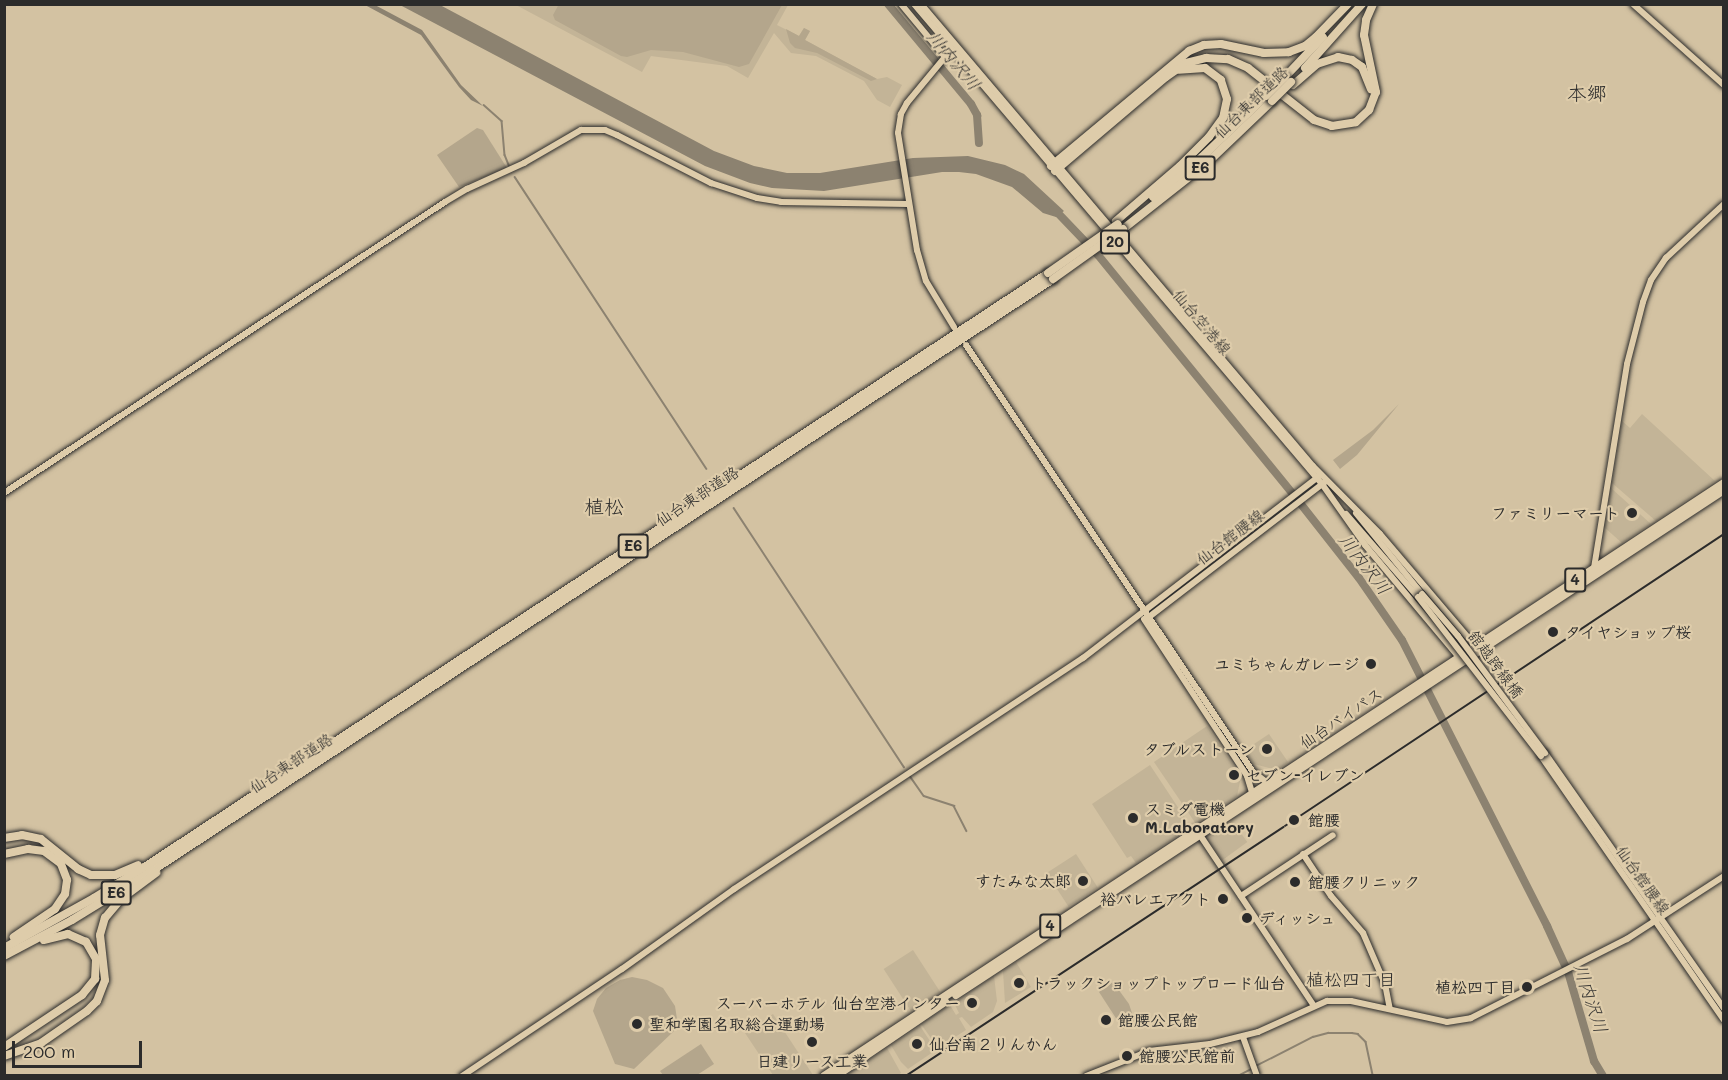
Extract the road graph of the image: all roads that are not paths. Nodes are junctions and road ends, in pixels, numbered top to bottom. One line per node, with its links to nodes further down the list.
1 (901, 4): 14 (street)
2 (914, 4): 13 (street, 仙台空港線 / 20)
3 (921, 4): 13 (street, 仙台空港線 / 20)
4 (1350, 4): 8 (highway); 10 (highway, 仙台東部道路 / E6)
5 (1362, 4): 10 (highway, 仙台東部道路 / E6)
6 (1373, 4): 9 (highway)
7 (1633, 4): 11 (street)
8 (1179, 59): 10 (highway); 13 (highway)
9 (1175, 71): 13 (highway); 16 (highway)
10 (1290, 82): 12 (highway, 仙台東部道路 / E6, bridge)
11 (1724, 85)
12 (1271, 100): 16 (highway, 仙台東部道路 / E6); 16 (highway, 仙台東部道路 / E6)
13 (1056, 167): 20 (street, 仙台空港線 / 20)
14 (908, 204): 18 (street); 25 (street)
15 (1724, 204): 28 (street)
16 (1119, 225): 17 (highway, 仙台東部道路 / E6, bridge); 17 (highway, 仙台東部道路 / E6, bridge)
17 (1051, 276): 38 (highway, 仙台東部道路 / E6)
18 (954, 327)
19 (966, 345): 30 (street)
20 (1319, 477): 21 (street, 仙台空港線 / 20); 27 (street, 仙台館腰線)
21 (1325, 482): 24 (street, 仙台空港線 / 20); 26 (street, 仙台空港線 / 20); 27 (street, 仙台館腰線)
22 (1724, 483): 28 (highway, 仙台バイパス / 4)
23 (1724, 490): 33 (highway, 仙台バイパス / 4)
24 (1339, 491): 29 (street); 33 (street, 仙台空港線 / 20)
25 (4, 493)
26 (1332, 497): 29 (street); 34 (street, 仙台空港線 / 20)
27 (1281, 511): 30 (street, 仙台館腰線); 31 (street, 仙台館腰線)
28 (1594, 568): 33 (highway, 仙台バイパス / 4)
29 (1420, 595): 35 (street, 舘越跨線橋, bridge)
30 (1141, 610): 31 (street); 32 (street, 仙台館腰線)
31 (1147, 618): 32 (street); 36 (street); 37 (street)
32 (1133, 621): 58 (street, 仙台館腰線)
33 (1477, 648): 34 (highway, 仙台バイパス / 4)
34 (1460, 659): 36 (highway, 仙台バイパス / 4)
35 (1543, 754): 46 (street, 仙台館腰線)
36 (1270, 785): 37 (highway, 仙台バイパス / 4)
37 (1253, 797): 39 (highway, 仙台バイパス / 4)
38 (220, 821): 41 (highway); 48 (highway, 仙台東部道路 / E6); 49 (highway, 仙台東部道路 / E6); 56 (highway)
39 (1199, 832): 45 (street); 59 (highway, 仙台バイパス / 4); 60 (highway, 仙台バイパス / 4)
40 (1333, 835): 43 (street)
41 (4, 838)
42 (4, 854): 47 (highway)
43 (1303, 854): 45 (street); 51 (street)
44 (1724, 876): 46 (street)
45 (1241, 896): 50 (street)
46 (1658, 920): 51 (street); 52 (street, 仙台館腰線); 53 (street, 仙台館腰線)
47 (4, 942)
48 (4, 948)
49 (4, 958): 55 (highway)
50 (1314, 1006): 51 (street); 54 (street)
51 (1390, 1009)
52 (1724, 1009)
53 (1724, 1020)
54 (1243, 1037): 57 (street); 61 (street)
55 (4, 1047)
56 (4, 1056)
57 (1255, 1070)
58 (462, 1076)
59 (824, 1076)
60 (836, 1076)
61 (1086, 1076)

